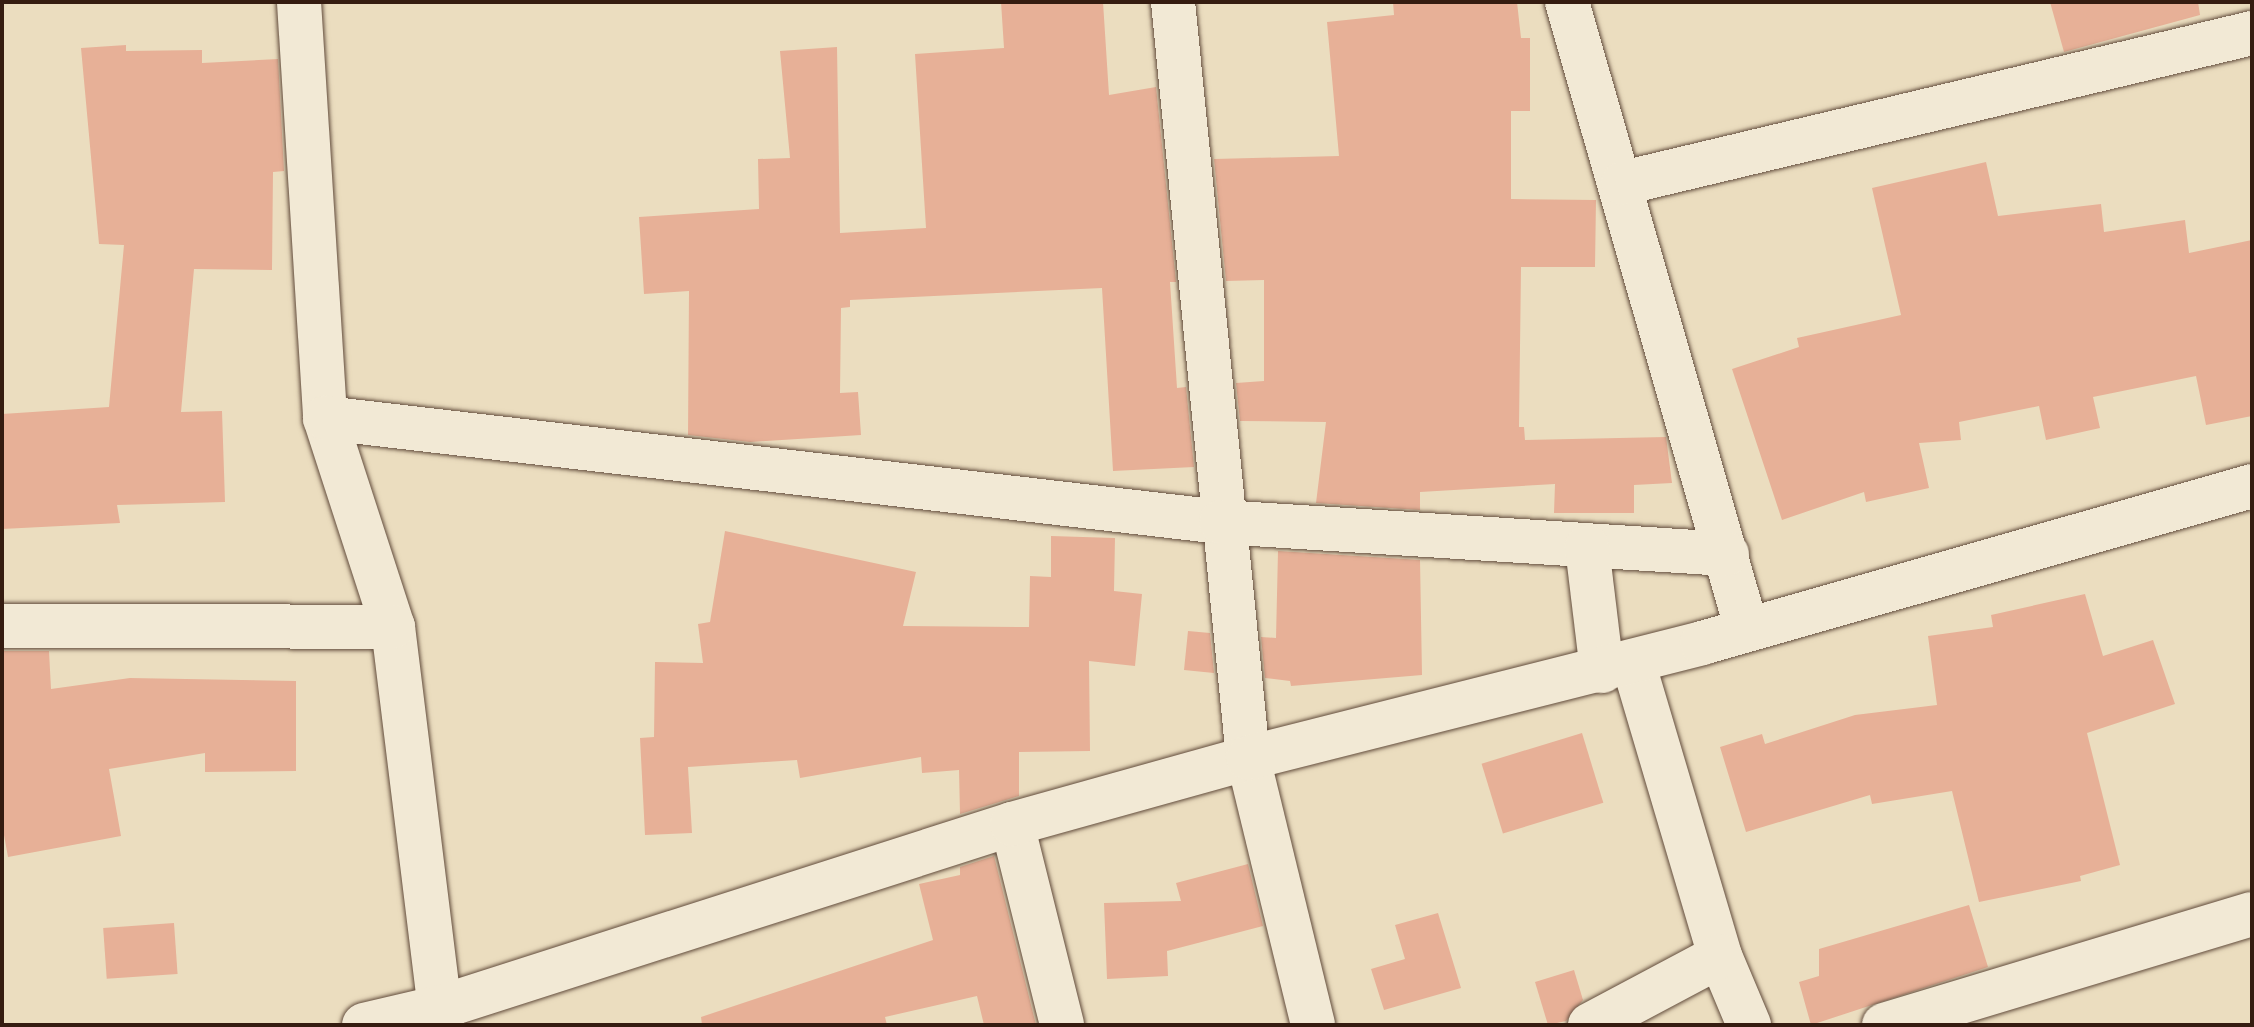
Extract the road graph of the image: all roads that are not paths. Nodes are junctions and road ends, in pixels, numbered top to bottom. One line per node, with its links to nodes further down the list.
1 (299, 2): 6 (street)
2 (1173, 2): 8 (street)
3 (1567, 2): 5 (street)
4 (2252, 33): 5 (street)
5 (1623, 183): 10 (street)
6 (325, 418): 8 (street); 12 (street)
7 (2252, 486): 13 (street)
8 (1221, 522): 9 (street); 15 (street)
9 (1587, 547): 10 (street); 14 (street)
10 (1727, 554): 13 (street)
11 (2, 626): 12 (street)
12 (393, 627): 19 (street)
13 (1747, 630): 14 (street)
14 (1618, 666): 15 (street); 18 (street)
15 (1248, 758): 16 (street); 22 (street)
16 (1012, 824): 19 (street); 21 (street)
17 (2252, 914): 25 (street)
18 (1720, 956): 23 (street); 24 (street)
19 (442, 1016): 20 (street)
20 (364, 1025)
21 (1062, 1025)
22 (1313, 1025)
23 (1590, 1025)
24 (1749, 1025)
25 (1884, 1025)

